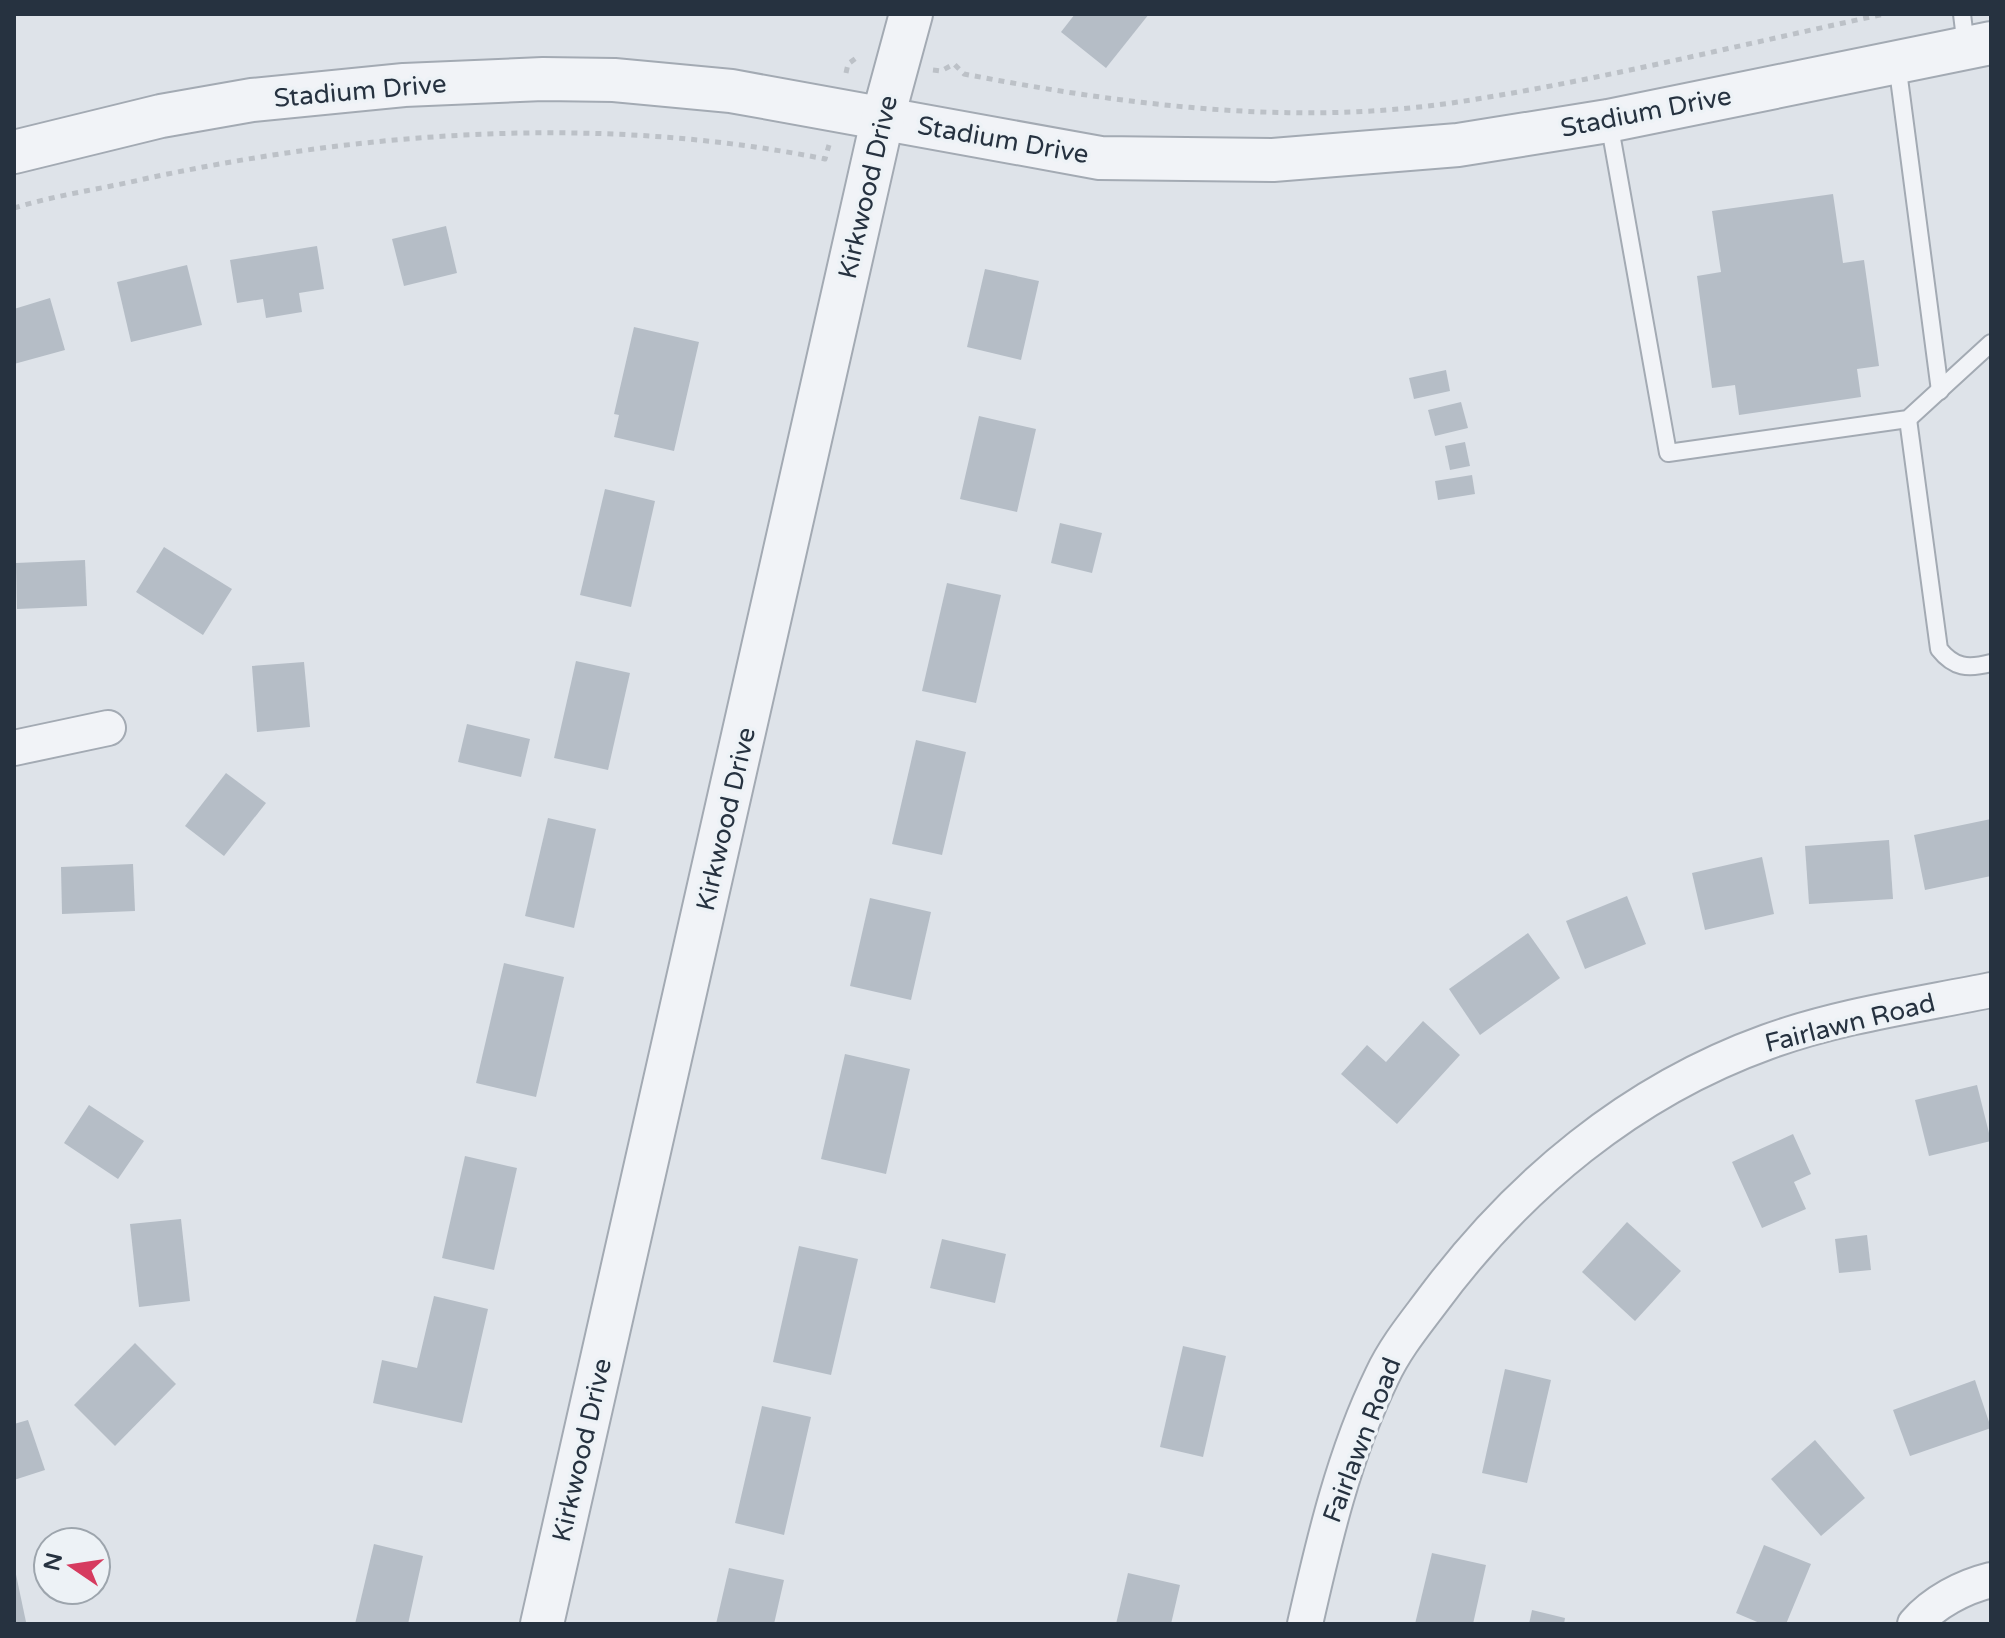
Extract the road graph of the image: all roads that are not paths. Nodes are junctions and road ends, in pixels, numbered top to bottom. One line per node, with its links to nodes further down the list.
1 (911, 14): 4 (street, Kirkwood Drive)
2 (1973, 35): 3 (street, Stadium Drive)
3 (1897, 62): 5 (street, Stadium Drive); 8 (lane)
4 (883, 117): 5 (street, Stadium Drive); 6 (street, Stadium Drive); 15 (street, Kirkwood Drive)
5 (1608, 121): 9 (lane)
6 (14, 152)
7 (1991, 343): 8 (lane)
8 (1940, 391): 9 (lane)
9 (1908, 419): 10 (lane)
10 (1991, 663)
11 (108, 728): 12 (street)
12 (14, 748)
13 (1991, 990): 16 (street, Fairlawn Road)
14 (1991, 1580): 17 (street)
15 (542, 1624)
16 (1305, 1624)
17 (1915, 1624)

